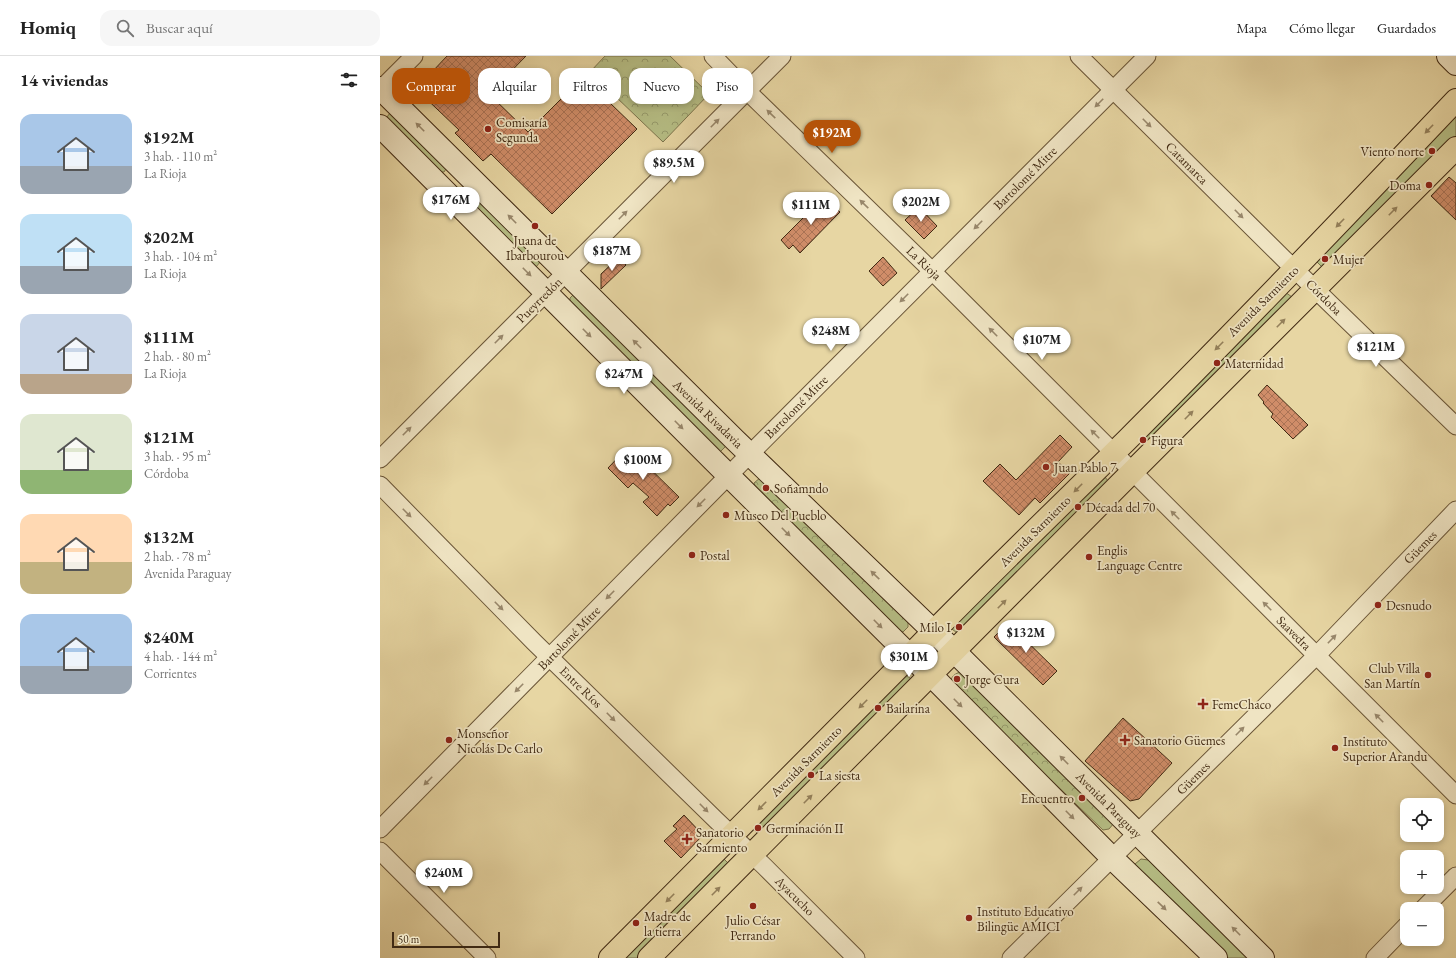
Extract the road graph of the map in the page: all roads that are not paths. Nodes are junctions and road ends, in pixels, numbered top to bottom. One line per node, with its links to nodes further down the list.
1 (414, 56): 10 (street)
2 (713, 56): 8 (street, La Rioja)
3 (782, 56): 9 (street, Pueyrredón)
4 (1079, 56): 11 (street, Catamarca)
5 (1147, 56): 11 (street, Bartolomé Mitre)
6 (1448, 56): 7 (main road)
7 (1456, 64)
8 (725, 68)
9 (753, 85)
10 (380, 89): 17 (main road, Avenida Rivadavia, one-way to 10)
11 (1113, 90): 19 (street, Catamarca, one-way to 19); 20 (street, Bartolomé Mitre, one-way to 20)
12 (753, 97): 20 (street, La Rioja, one-way to 12)
13 (1456, 100): 19 (main road, Avenida Sarmiento, one-way to 19)
14 (734, 104): 21 (street, Pueyrredón, one-way to 14)
15 (380, 126): 18 (main road)
16 (1456, 148): 22 (main road, Avenida Sarmiento, one-way to 16)
17 (469, 176): 18 (main road); 21 (main road, Avenida Rivadavia, one-way to 17)
18 (449, 194): 23 (main road, one-way to 23)
19 (1295, 269): 22 (street, Córdoba); 25 (main road, Avenida Sarmiento, one-way to 25)
20 (932, 270): 25 (street, La Rioja, one-way to 20); 26 (street, Bartolomé Mitre, one-way to 26)
21 (566, 273): 23 (street, Pueyrredón); 26 (main road, Avenida Rivadavia, one-way to 21)
22 (1316, 289): 24 (street, Córdoba); 28 (main road, Avenida Sarmiento, one-way to 22)
23 (546, 292): 27 (street, Pueyrredón, one-way to 23); 29 (main road, one-way to 29)
24 (1456, 426)
25 (1114, 453): 28 (street, La Rioja); 32 (main road, Avenida Sarmiento, one-way to 32)
26 (750, 454): 29 (street, Bartolomé Mitre); 32 (main road, Avenida Rivadavia, one-way to 26)
27 (380, 459)
28 (1132, 472): 33 (main road, Avenida Sarmiento, one-way to 28); 34 (street, Saavedra, one-way to 28)
29 (729, 475): 35 (main road, one-way to 35); 36 (street, Bartolomé Mitre, one-way to 36)
30 (380, 485): 36 (street, Entre Ríos, one-way to 36)
31 (1456, 510): 34 (street, Güemes, one-way to 31)
32 (934, 632): 33 (main road, Avenida Rivadavia); 35 (main road, Avenida Sarmiento)
33 (955, 652): 37 (main road, Avenida Sarmiento); 40 (main road, Avenida Paraguay, one-way to 33)
34 (1316, 655): 38 (street, Saavedra, one-way to 34); 40 (street, Güemes, one-way to 34)
35 (910, 656): 37 (main road); 41 (main road, Avenida Sarmiento, one-way to 41)
36 (550, 657): 39 (street, Bartolomé Mitre, one-way to 39); 41 (street, Entre Ríos, one-way to 41)
37 (931, 675): 43 (main road, Avenida Sarmiento, one-way to 37); 44 (main road, one-way to 44)
38 (1456, 795)
39 (380, 829)
40 (1138, 833): 44 (street, Güemes); 54 (main road, Avenida Paraguay, one-way to 40)
41 (732, 836): 43 (street, Ayacucho); 49 (main road, Avenida Sarmiento, one-way to 49)
42 (380, 851): 48 (street)
43 (752, 855): 50 (main road, Avenida Sarmiento, one-way to 43); 51 (street, Ayacucho)
44 (1112, 858): 52 (street, Güemes, one-way to 44); 53 (main road, one-way to 53)
45 (1456, 876): 46 (street)
46 (1430, 902)
47 (1400, 932): 55 (street)
48 (487, 958)
49 (610, 958)
50 (649, 958)
51 (856, 958)
52 (1011, 958)
53 (1216, 958)
54 (1263, 958)
55 (1375, 958)

